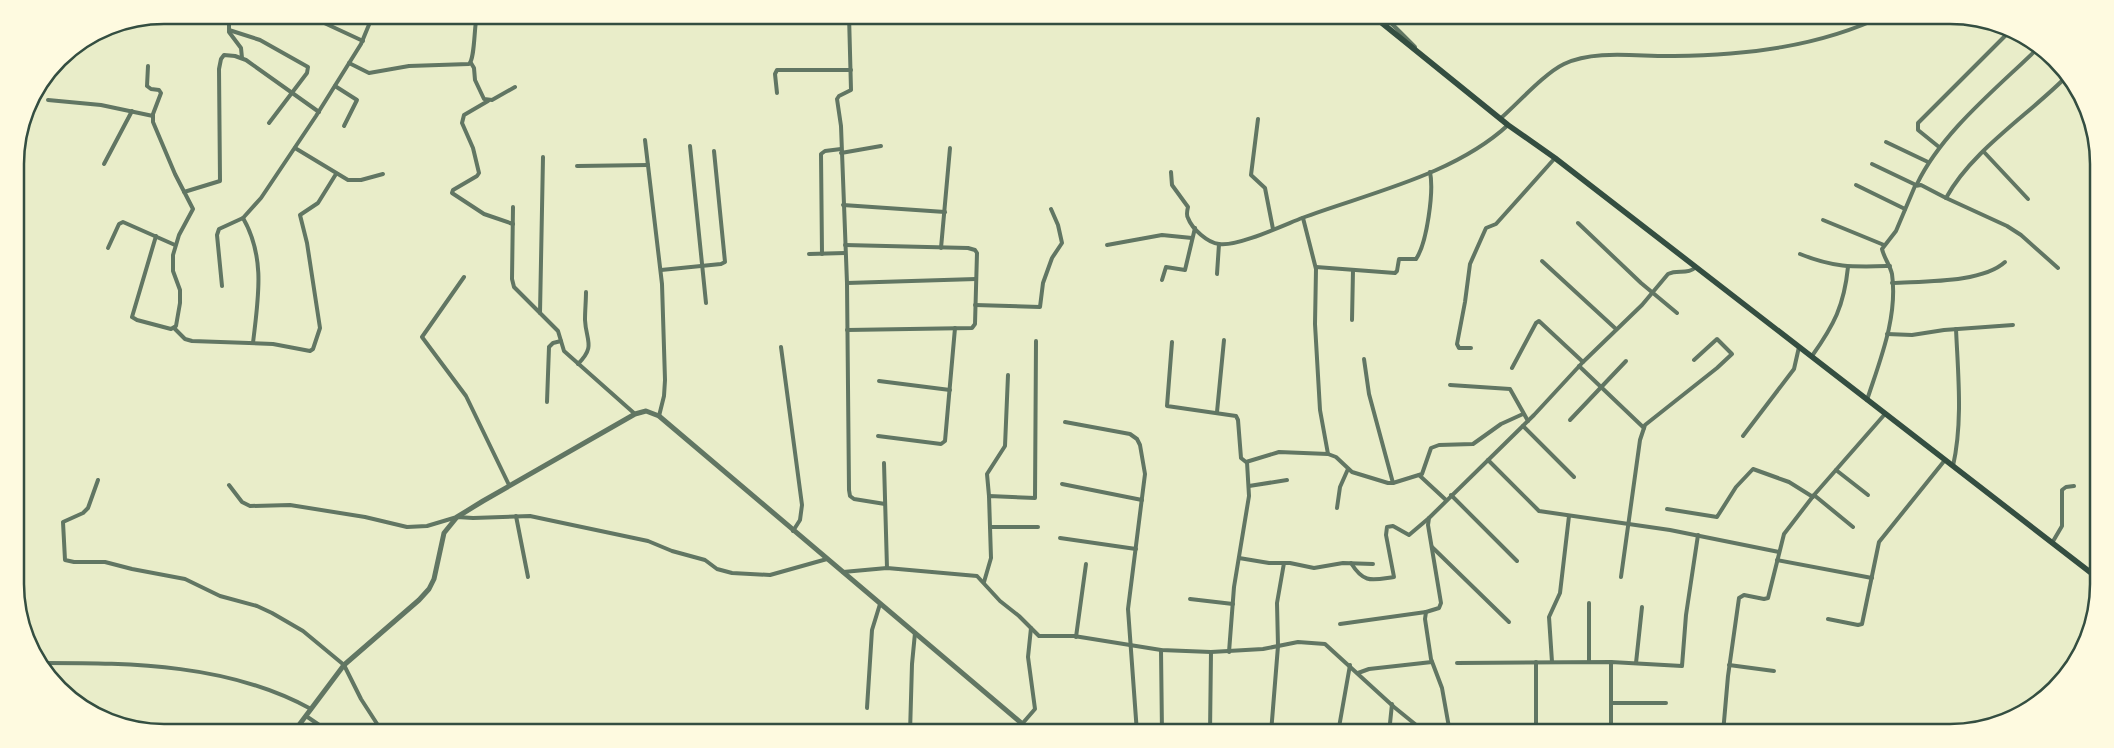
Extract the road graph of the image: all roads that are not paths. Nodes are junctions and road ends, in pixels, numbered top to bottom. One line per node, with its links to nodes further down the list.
1 (229, 24): 9 (street)
2 (326, 24): 11 (street)
3 (370, 24): 11 (street)
4 (475, 24): 16 (street)
5 (849, 24): 18 (street)
6 (1383, 24): 13 (main road)
7 (1394, 24): 13 (street)
8 (1864, 24): 29 (street)
9 (229, 30): 14 (street); 22 (street)
10 (2006, 35): 38 (street)
11 (363, 41): 15 (street)
12 (2034, 52): 38 (street)
13 (1421, 54): 29 (main road)
14 (242, 58): 22 (street); 57 (street)
15 (348, 63): 16 (street); 20 (street)
16 (471, 63): 25 (street)
17 (148, 66): 28 (street)
18 (851, 70): 23 (street); 41 (street)
19 (2062, 80): 43 (street)
20 (335, 86): 27 (street); 33 (street)
21 (515, 87): 25 (street)
22 (292, 93): 27 (street); 31 (street)
23 (777, 93)
24 (48, 100): 26 (street)
25 (488, 101): 69 (street)
26 (132, 112): 28 (street); 47 (street)
27 (319, 112): 39 (street)
28 (153, 116): 57 (street)
29 (1501, 118): 32 (main road)
30 (1258, 119): 71 (street)
31 (269, 123)
32 (1508, 125): 45 (main road); 52 (street)
33 (344, 126)
34 (645, 140): 49 (street)
35 (1886, 142): 46 (street)
36 (690, 146): 87 (street)
37 (881, 146): 41 (street)
38 (1939, 147): 46 (street)
39 (295, 148): 53 (street); 65 (street)
40 (950, 148): 64 (street)
41 (841, 151): 60 (street); 83 (street)
42 (714, 152): 87 (street)
43 (1984, 152): 58 (street); 59 (street)
44 (542, 157): 106 (street)
45 (1555, 158): 91 (main road); 123 (street)
46 (1928, 162): 56 (street)
47 (104, 164)
48 (1872, 164): 56 (street)
49 (648, 165): 50 (street); 93 (street)
50 (577, 166)
51 (1171, 172): 70 (street)
52 (1430, 172): 66 (street); 94 (street)
53 (336, 174): 54 (street); 120 (street)
54 (383, 174)
55 (1856, 185): 63 (street)
56 (1916, 185): 58 (street); 63 (street)
57 (184, 192): 75 (street)
58 (1946, 198): 92 (street)
59 (2028, 199)
60 (843, 205): 64 (street); 77 (street)
61 (513, 207): 69 (street)
62 (1052, 209): 105 (street)
63 (1905, 209): 78 (street)
64 (945, 212): 80 (street)
65 (243, 218): 101 (street); 120 (street)
66 (1303, 218): 71 (street); 89 (street)
67 (1823, 220): 78 (street)
68 (1578, 223): 103 (street)
69 (513, 224): 106 (street)
70 (1195, 228): 73 (street); 74 (street)
71 (1273, 229): 74 (street)
72 (156, 236): 75 (street); 79 (street); 110 (street)
73 (1192, 238): 76 (street); 98 (street)
74 (1219, 244): 95 (street)
75 (175, 245): 110 (street)
76 (1107, 245)
77 (845, 246): 80 (street); 81 (street)
78 (1884, 246): 88 (street)
79 (108, 248)
80 (941, 248): 97 (street)
81 (845, 253): 83 (street); 99 (street)
82 (809, 254): 83 (street)
83 (822, 254)
84 (1800, 254): 90 (street)
85 (1542, 261): 112 (street)
86 (2005, 262): 100 (street)
87 (703, 266): 93 (street); 104 (street)
88 (1890, 266): 90 (street); 100 (street)
89 (1316, 267): 94 (street); 150 (street)
90 (1848, 267): 124 (street)
91 (1695, 268): 103 (street); 122 (main road)
92 (2058, 268)
93 (661, 270): 142 (street)
94 (1353, 270): 108 (street)
95 (1217, 274)
96 (464, 277): 165 (street)
97 (976, 279): 99 (street); 105 (street)
98 (1162, 280)
99 (847, 283): 114 (street)
100 (1892, 283): 115 (street)
101 (222, 286)
102 (586, 292): 129 (street)
103 (1652, 293): 107 (street); 112 (street)
104 (706, 303)
105 (975, 305): 111 (street)
106 (540, 313): 117 (street)
107 (1678, 313)
108 (1352, 320)
109 (2013, 325): 113 (street)
110 (174, 328): 120 (street)
111 (955, 328): 114 (street); 136 (street)
112 (1615, 328): 128 (street)
113 (1956, 329): 115 (street); 155 (street)
114 (847, 330): 174 (street)
115 (1887, 334): 137 (street)
116 (1224, 340): 139 (street)
117 (561, 341): 129 (street); 138 (street)
118 (1036, 341): 170 (street)
119 (1172, 342): 139 (street)
120 (253, 343)
121 (781, 347): 185 (street)
122 (1799, 347): 124 (main road); 149 (street)
123 (1471, 348)
124 (1812, 356): 137 (main road)
125 (1364, 359): 162 (street)
126 (1694, 360): 147 (street)
127 (1626, 361): 135 (street)
128 (1583, 362): 130 (street); 131 (street)
129 (578, 364): 140 (street)
130 (1579, 366): 135 (street); 143 (street)
131 (1512, 368)
132 (1008, 375): 170 (street)
133 (879, 380): 136 (street)
134 (1450, 386): 143 (street)
135 (1600, 386): 144 (street); 147 (street)
136 (950, 390): 148 (street)
137 (1867, 400): 141 (main road)
138 (547, 402)
139 (1217, 412): 153 (street)
140 (636, 414): 142 (street); 165 (street)
141 (1885, 414): 152 (main road); 157 (street)
142 (659, 416): 185 (street)
143 (1525, 417): 146 (street); 158 (street)
144 (1570, 420)
145 (1065, 422): 172 (street)
146 (1523, 426): 151 (street); 159 (street)
147 (1644, 428): 181 (street)
148 (878, 436)
149 (1743, 436)
150 (1328, 454): 153 (street); 156 (street)
151 (1488, 460): 169 (street); 178 (street)
152 (1945, 460): 155 (main road); 205 (street)
153 (1247, 462): 166 (street)
154 (884, 463): 174 (street)
155 (1953, 467): 188 (main road)
156 (1348, 469): 162 (street); 175 (street)
157 (1836, 470): 168 (street); 171 (street)
158 (1419, 476): 162 (street); 173 (street)
159 (1574, 478)
160 (98, 480): 232 (street)
161 (1287, 480): 166 (street)
162 (1393, 483)
163 (1062, 484): 172 (street)
164 (229, 485): 179 (street)
165 (509, 485): 179 (street)
166 (1249, 486): 192 (street)
167 (2074, 486): 188 (street)
168 (1868, 494)
169 (1451, 495): 173 (street); 195 (street)
170 (988, 496): 182 (street)
171 (1814, 496): 176 (street); 184 (street); 191 (street)
172 (1142, 500): 190 (street)
173 (1446, 500): 180 (street)
174 (886, 504): 200 (street)
175 (1338, 508)
176 (1667, 508)
177 (516, 516): 179 (street); 193 (street); 203 (street)
178 (1569, 516): 181 (street); 226 (street)
179 (457, 517): 232 (street)
180 (1429, 518): 189 (street); 197 (street)
181 (1628, 524): 186 (street); 204 (street)
182 (990, 527): 183 (street); 206 (street)
183 (1038, 527)
184 (1853, 527)
185 (793, 531): 193 (street)
186 (1698, 535): 191 (street); 231 (street)
187 (1060, 538): 190 (street)
188 (2052, 542): 202 (main road)
189 (1432, 547): 212 (street); 214 (street)
190 (1136, 549): 219 (street)
191 (1779, 552): 194 (street)
192 (1239, 558): 196 (street); 210 (street)
193 (826, 559): 201 (street)
194 (1778, 560): 205 (street); 234 (street)
195 (1517, 561)
196 (1284, 563): 197 (street); 220 (street)
197 (1351, 563): 199 (street)
198 (1086, 564): 218 (street)
199 (1373, 564)
200 (887, 568): 201 (street); 206 (street)
201 (842, 572): 209 (street)
202 (2090, 572)
203 (528, 577)
204 (1621, 577)
205 (1872, 578): 213 (street)
206 (984, 582): 216 (street)
207 (1190, 599): 210 (street)
208 (1589, 603): 227 (street)
209 (880, 604): 217 (street); 240 (street)
210 (1233, 604): 223 (street)
211 (1642, 607): 231 (street)
212 (1426, 612): 215 (street); 224 (street)
213 (1828, 619)
214 (1509, 622)
215 (1340, 624)
216 (1031, 628): 218 (street); 247 (street)
217 (915, 633): 246 (street); 247 (street)
218 (1076, 637): 219 (street)
219 (1129, 646): 221 (street); 248 (street)
220 (1278, 646): 223 (street); 233 (street); 251 (street)
221 (1161, 650): 222 (street); 249 (street)
222 (1211, 652): 223 (street); 250 (street)
223 (1229, 652)
224 (1432, 662): 236 (street); 255 (street)
225 (1536, 662): 226 (street); 230 (street); 256 (street)
226 (1552, 662): 227 (street)
227 (1590, 662): 228 (street)
228 (1611, 662): 231 (street); 237 (street)
229 (48, 663): 241 (street)
230 (1457, 663)
231 (1636, 663)
232 (344, 665): 241 (street); 245 (street)
233 (1350, 665): 236 (street); 252 (street)
234 (1729, 665): 235 (street); 258 (street)
235 (1774, 671)
236 (1358, 673): 239 (street)
237 (1611, 703): 238 (street); 257 (street)
238 (1666, 703)
239 (1392, 704): 253 (street); 254 (street)
240 (867, 708)
241 (311, 709): 242 (street)
242 (306, 716): 243 (street); 244 (street)
243 (300, 724)
244 (318, 724)
245 (377, 724)
246 (910, 724)
247 (1022, 724)
248 (1136, 724)
249 (1162, 724)
250 (1210, 724)
251 (1272, 724)
252 (1340, 724)
253 (1390, 724)
254 (1415, 724)
255 (1448, 724)
256 (1536, 724)
257 (1611, 724)
258 (1724, 724)

